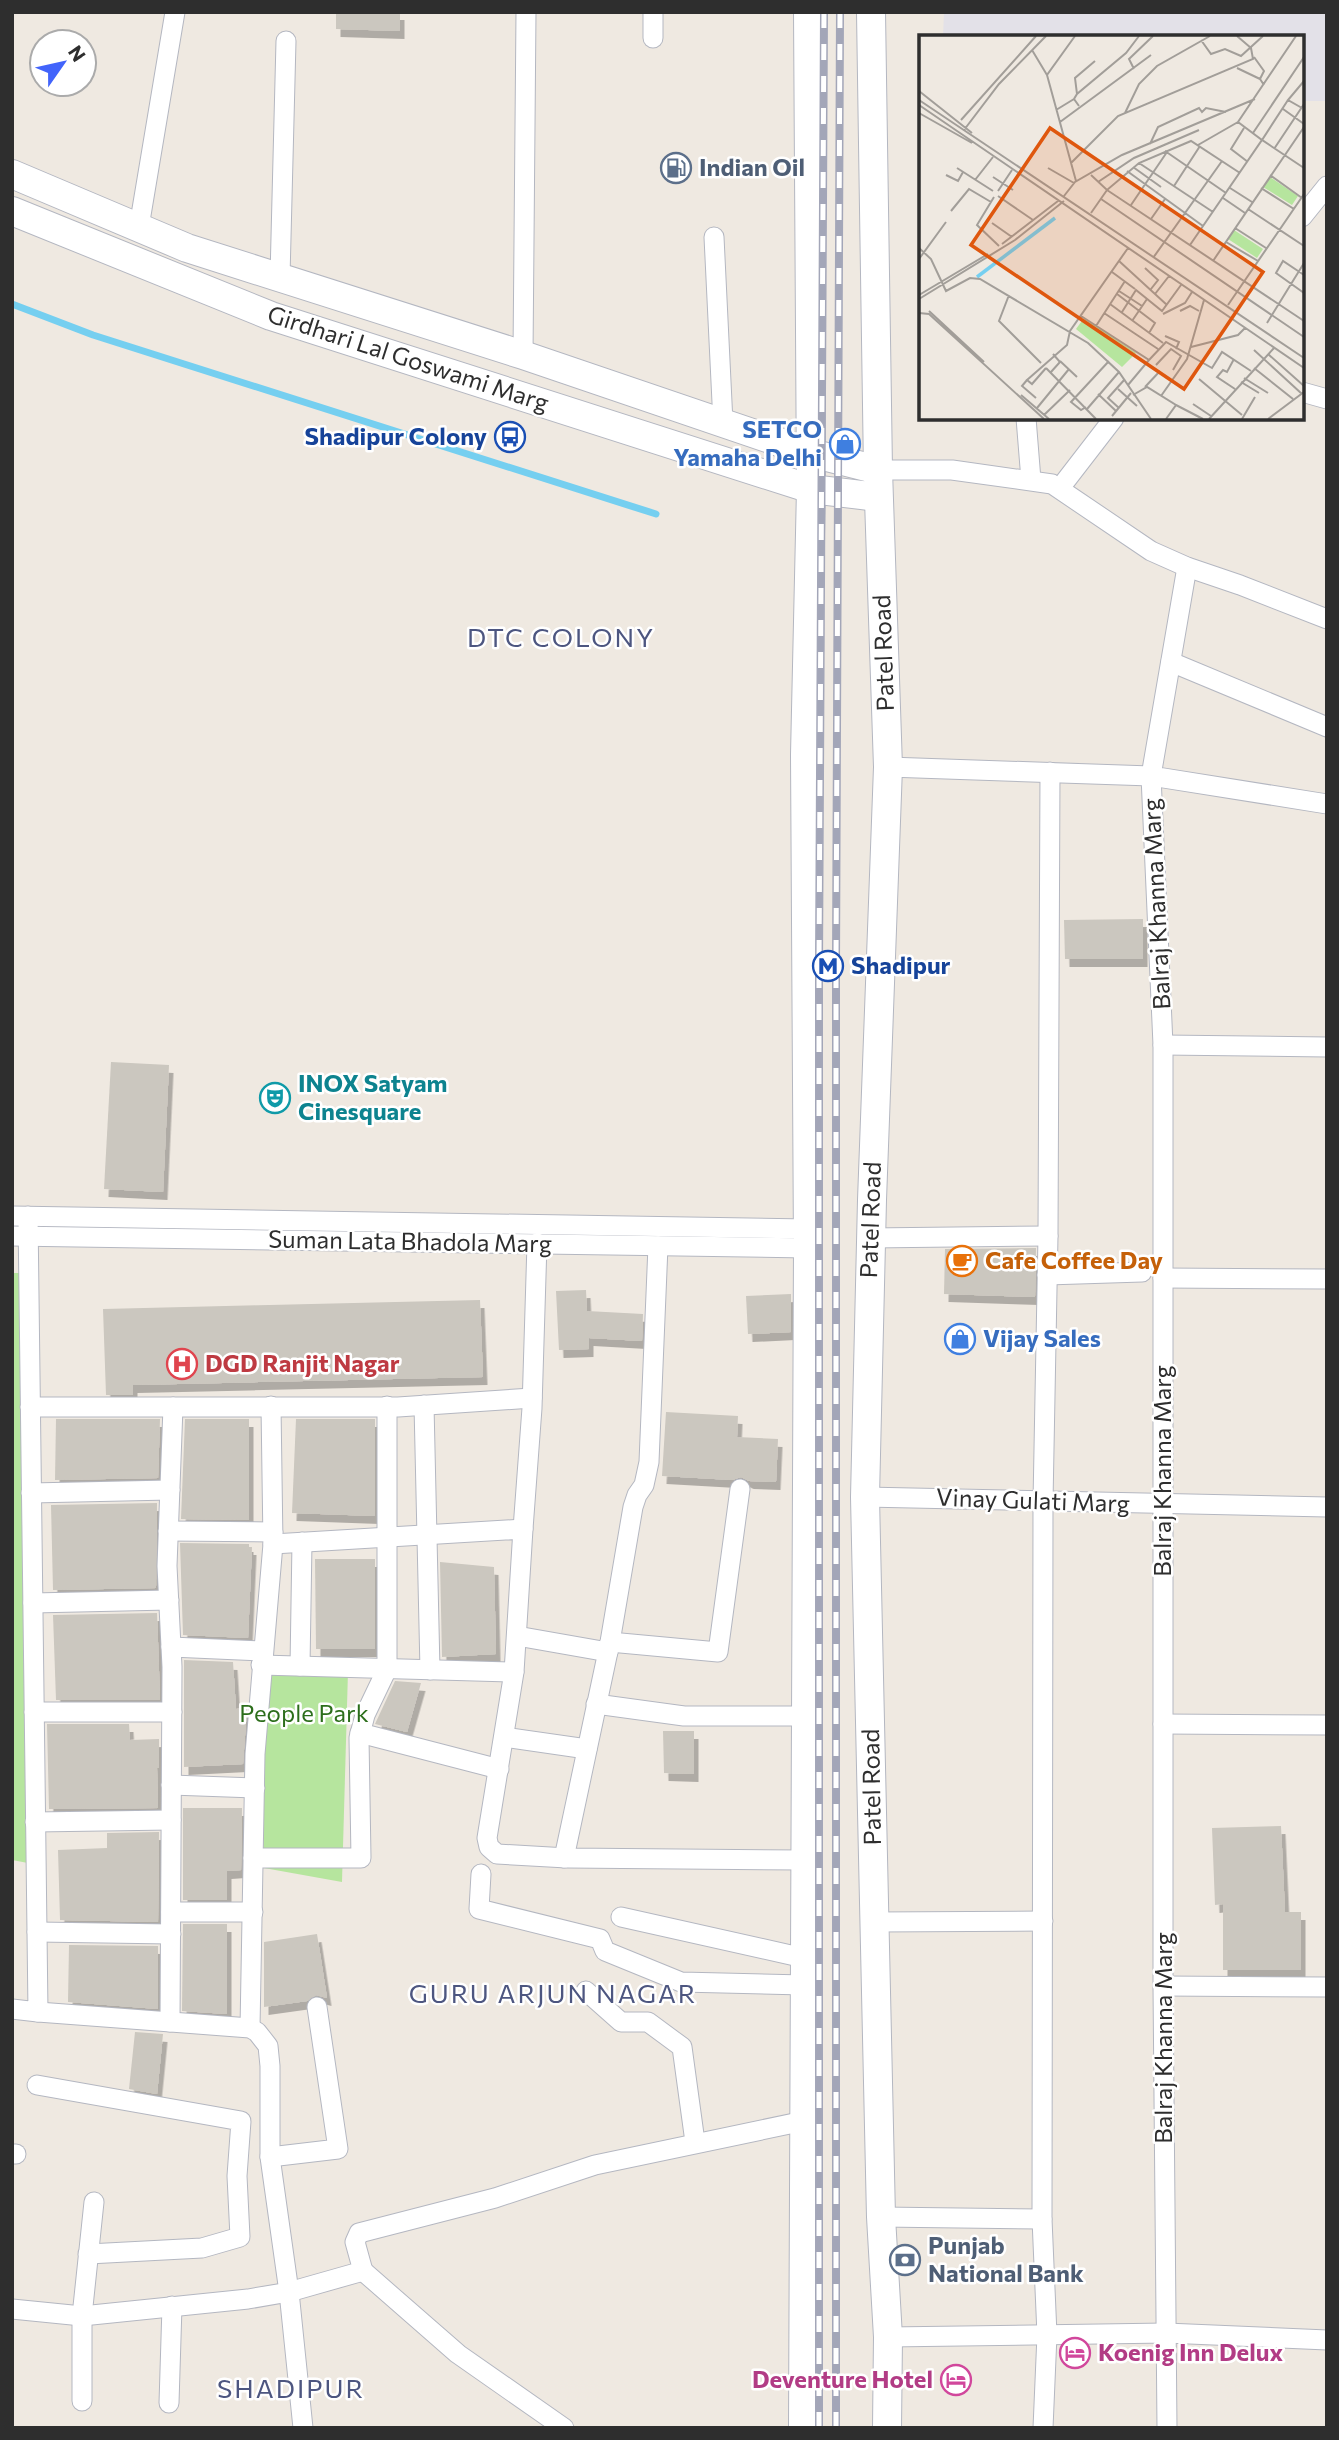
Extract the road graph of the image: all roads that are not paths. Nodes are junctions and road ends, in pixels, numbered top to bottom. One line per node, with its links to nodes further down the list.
1 (175, 12): 12 (street)
2 (526, 12): 15 (street)
3 (653, 12): 6 (street)
4 (808, 12): 21 (main road)
5 (872, 12): 23 (main road, Patel Road)
6 (653, 38)
7 (286, 41): 14 (street)
8 (12, 174): 12 (main road, Girdhari Lal Goswami Marg)
9 (1327, 186): 11 (street)
10 (12, 211): 25 (main road, Girdhari Lal Goswami Marg)
11 (1304, 215)
12 (139, 228): 14 (main road, Girdhari Lal Goswami Marg)
13 (714, 237): 20 (street)
14 (280, 277): 15 (main road, Girdhari Lal Goswami Marg)
15 (523, 355): 20 (main road, Girdhari Lal Goswami Marg)
16 (1304, 393): 17 (street)
17 (1327, 399)
18 (1026, 420): 22 (street)
19 (1112, 420): 24 (street)
20 (723, 423): 21 (main road, Girdhari Lal Goswami Marg)
21 (810, 453): 23 (main road, Girdhari Lal Goswami Marg); 25 (main road)
22 (1031, 480): 23 (street); 24 (street)
23 (878, 484): 25 (main road, Girdhari Lal Goswami Marg); 30 (main road, Patel Road)
24 (1060, 488): 26 (street)
25 (811, 489): 40 (main road)
26 (1187, 567): 27 (street); 28 (street)
27 (1327, 619)
28 (1171, 663): 29 (street); 32 (street)
29 (1327, 727)
30 (888, 767): 31 (street, Balraj Khanna Marg); 39 (main road, Patel Road)
31 (1050, 772): 32 (street, Balraj Khanna Marg); 38 (street)
32 (1151, 776): 33 (street); 34 (street, Balraj Khanna Marg)
33 (1327, 804)
34 (1163, 1045): 35 (street); 45 (street, Balraj Khanna Marg)
35 (1327, 1047)
36 (20, 1216): 37 (street); 40 (street, Suman Lata Bhadola Marg)
37 (20, 1236): 41 (street, Suman Lata Bhadola Marg); 51 (street)
38 (1048, 1236): 39 (street); 44 (street)
39 (870, 1238): 56 (main road, Patel Road)
40 (808, 1239): 42 (street, Suman Lata Bhadola Marg); 79 (main road)
41 (537, 1244): 42 (street, Suman Lata Bhadola Marg); 47 (street)
42 (658, 1246): 70 (street)
43 (1142, 1272): 44 (street)
44 (1046, 1275): 57 (street)
45 (1163, 1278): 46 (street); 58 (street, Balraj Khanna Marg)
46 (1327, 1279)
47 (532, 1398): 48 (street); 60 (street)
48 (424, 1405): 50 (street); 62 (street)
49 (271, 1406): 50 (street); 52 (street); 64 (street)
50 (387, 1406): 63 (street)
51 (30, 1407): 52 (street); 55 (street)
52 (173, 1407): 54 (street)
53 (740, 1489): 70 (street)
54 (170, 1490): 55 (street); 61 (street)
55 (31, 1493): 67 (street)
56 (865, 1497): 57 (street, Vinay Gulati Marg); 98 (main road, Patel Road)
57 (1043, 1502): 58 (street, Vinay Gulati Marg); 97 (street)
58 (1163, 1505): 59 (street, Vinay Gulati Marg); 80 (street, Balraj Khanna Marg)
59 (1327, 1507)
60 (523, 1529): 62 (street); 68 (street)
61 (169, 1531): 64 (street); 66 (street)
62 (426, 1535): 63 (street); 74 (street)
63 (387, 1537): 65 (street); 73 (street)
64 (273, 1538): 65 (street); 71 (street)
65 (302, 1542): 72 (street)
66 (169, 1600): 67 (street); 69 (street)
67 (33, 1603): 77 (street)
68 (517, 1636): 70 (street); 75 (street)
69 (171, 1647): 71 (street); 78 (street)
70 (609, 1647): 76 (street)
71 (262, 1658): 72 (street); 87 (street)
72 (300, 1666): 73 (street)
73 (387, 1669): 74 (street); 82 (street)
74 (430, 1670): 75 (street)
75 (514, 1672): 83 (street)
76 (596, 1704): 79 (street); 84 (street)
77 (34, 1712): 78 (street); 89 (street)
78 (172, 1712): 86 (street)
79 (805, 1716): 92 (main road)
80 (1163, 1724): 81 (street); 102 (street, Balraj Khanna Marg)
81 (1327, 1725)
82 (360, 1732): 85 (street); 90 (street)
83 (504, 1737): 84 (street); 85 (street)
84 (587, 1749): 91 (street)
85 (499, 1769): 91 (street)
86 (172, 1785): 87 (street); 88 (street)
87 (255, 1788): 90 (street)
88 (172, 1820): 89 (street); 94 (street)
89 (35, 1822): 99 (street)
90 (253, 1858): 95 (street)
91 (564, 1858): 92 (street)
92 (804, 1860): 101 (main road)
93 (481, 1874): 101 (street)
94 (171, 1912): 95 (street); 100 (street)
95 (253, 1912): 109 (street)
96 (621, 1917): 101 (street)
97 (1043, 1921): 98 (street); 116 (street)
98 (875, 1922): 115 (main road, Patel Road)
99 (37, 1932): 100 (street); 107 (street)
100 (171, 1934): 108 (street)
101 (804, 1971): 111 (main road)
102 (1163, 1986): 103 (street); 123 (street, Balraj Khanna Marg)
103 (1327, 1987)
104 (586, 1991): 112 (street)
105 (317, 2007): 113 (street)
106 (12, 2009): 107 (street)
107 (38, 2012): 108 (street)
108 (170, 2022): 109 (street)
109 (250, 2028): 113 (street)
110 (37, 2085): 117 (street)
111 (804, 2121): 112 (street); 131 (main road)
112 (695, 2142): 118 (street)
113 (270, 2157): 119 (street)
114 (94, 2202): 117 (street)
115 (881, 2217): 116 (street); 125 (main road, Patel Road)
116 (1042, 2218): 124 (street)
117 (88, 2254): 122 (street)
118 (363, 2270): 119 (street); 130 (street)
119 (289, 2292): 120 (street); 129 (street)
120 (173, 2306): 122 (street); 128 (street)
121 (12, 2309): 122 (street)
122 (82, 2316): 127 (street)
123 (1166, 2333): 124 (street); 126 (street); 134 (street, Balraj Khanna Marg)
124 (1047, 2335): 125 (street); 133 (street)
125 (888, 2337): 132 (main road, Patel Road)
126 (1327, 2340)
127 (82, 2402)
128 (169, 2403)
129 (303, 2428)
130 (564, 2428)
131 (803, 2428)
132 (887, 2428)
133 (1043, 2428)
134 (1167, 2428)

